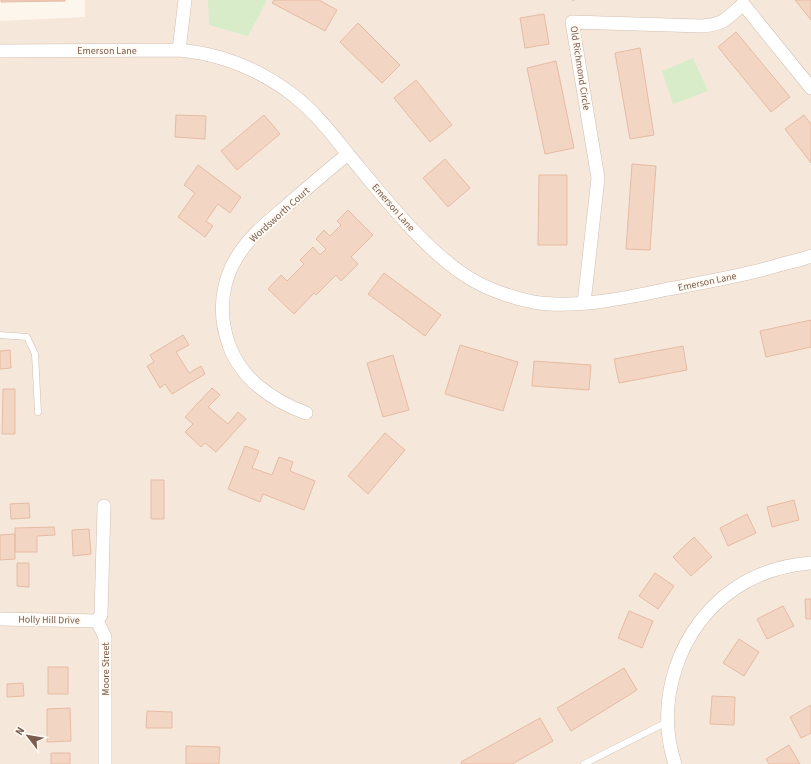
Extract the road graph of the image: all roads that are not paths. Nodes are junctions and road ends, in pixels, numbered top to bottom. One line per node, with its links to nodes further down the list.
1 (185, 0): 2 (street)
2 (179, 50): 3 (street, Emerson Lane); 5 (street, Emerson Lane)
3 (0, 51)
4 (811, 88): 7 (street, Old Richmond Circle)
5 (348, 154): 7 (street, Emerson Lane); 10 (street, Wordsworth Court)
6 (811, 256): 7 (street, Emerson Lane)
7 (584, 303)
8 (0, 335): 9 (lane)
9 (38, 412)
10 (306, 413)
11 (104, 506): 14 (street)
12 (811, 563): 15 (street)
13 (0, 618): 14 (street, Holly Hill Drive)
14 (97, 620): 16 (street, Moore Street)
15 (667, 722): 17 (lane); 18 (street)
16 (105, 764)
17 (584, 764)
18 (675, 764)

